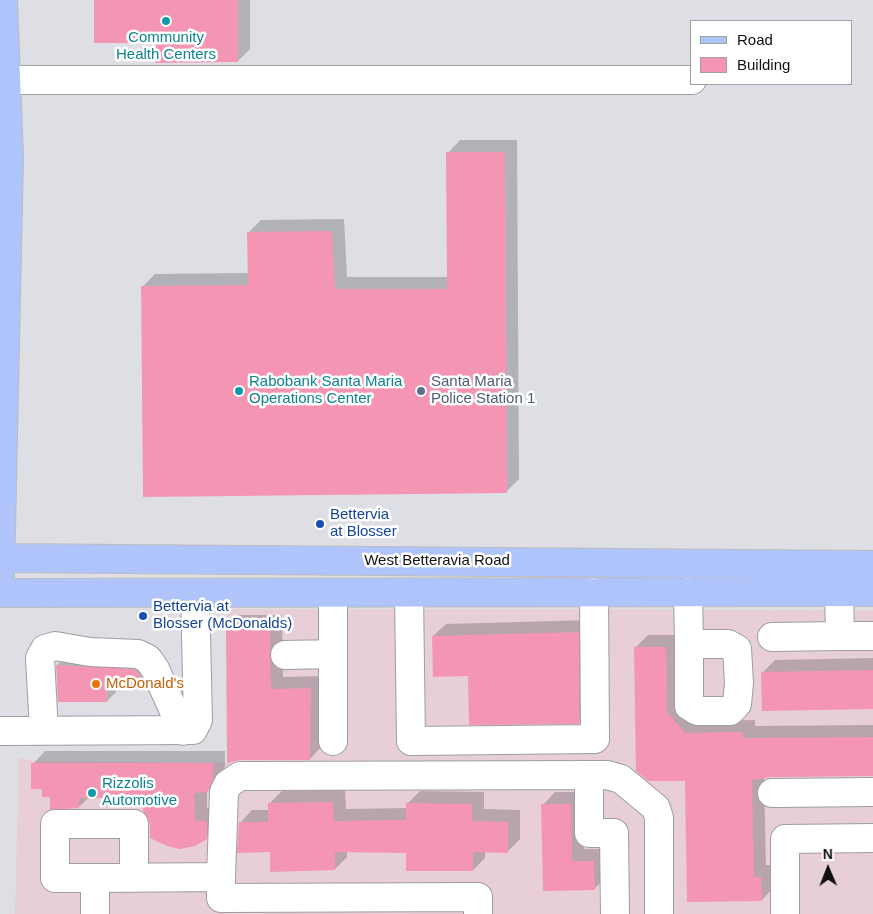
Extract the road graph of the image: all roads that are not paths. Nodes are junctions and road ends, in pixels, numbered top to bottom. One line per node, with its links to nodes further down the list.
1 (3, 0): 2 (main road)
2 (6, 80): 3 (lane); 4 (main road)
3 (690, 80)
4 (0, 558): 5 (main road, West Betteravia Road); 10 (main road)
5 (873, 565)
6 (594, 592): 7 (main road); 13 (main road); 13 (lane)
7 (688, 592): 8 (main road); 18 (lane)
8 (839, 592): 9 (main road); 15 (lane)
9 (873, 592)
10 (0, 593): 11 (main road); 14 (main road)
11 (195, 593): 12 (main road); 23 (lane)
12 (333, 593): 13 (main road); 19 (lane)
13 (409, 593)
14 (0, 597)
15 (840, 636): 16 (lane); 17 (lane)
16 (873, 636)
17 (772, 637)
18 (689, 644)
19 (333, 654): 20 (lane); 24 (lane)
20 (285, 655)
21 (0, 731): 22 (lane)
22 (44, 731): 23 (lane); 23 (lane)
23 (183, 731)
24 (333, 741)
25 (589, 774): 31 (lane); 34 (lane); 35 (lane)
26 (772, 792): 27 (lane)
27 (873, 792)
28 (873, 838): 36 (lane)
29 (95, 878): 30 (lane); 30 (lane); 32 (lane)
30 (134, 878): 31 (lane)
31 (221, 897): 33 (lane)
32 (95, 914)
33 (478, 914)
34 (615, 914)
35 (658, 914)
36 (785, 914)

